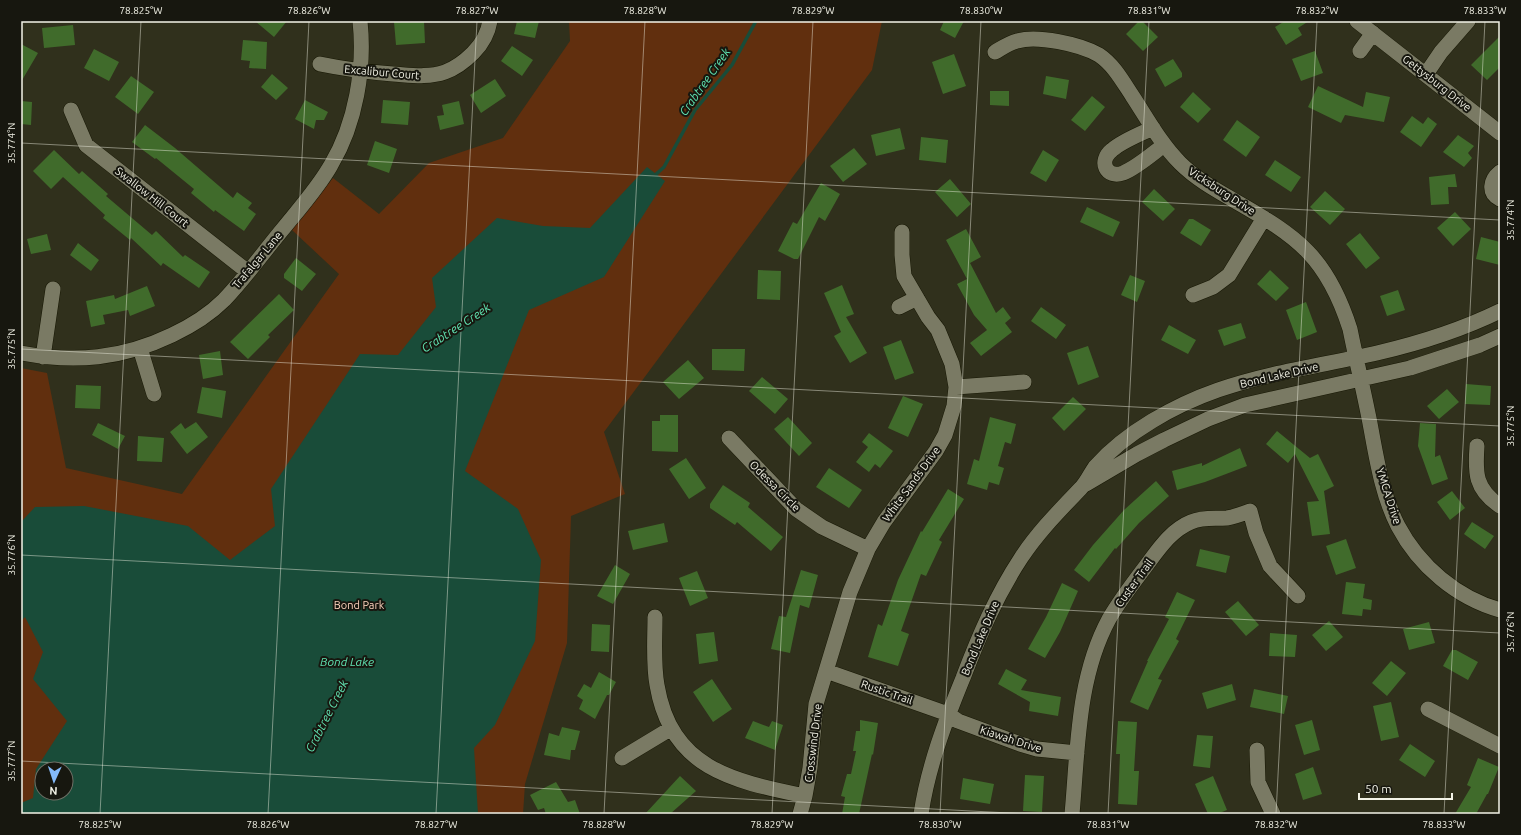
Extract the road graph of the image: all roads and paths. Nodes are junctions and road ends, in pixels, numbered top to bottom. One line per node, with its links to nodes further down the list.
1 (360, 21): 9 (street, Trafalgar Lane)
2 (490, 21): 9 (street, Excalibur Court)
3 (1357, 21): 5 (street, Gettysburg Drive)
4 (1468, 21): 10 (street)
5 (1373, 33): 6 (street); 10 (street, Gettysburg Drive)
6 (1360, 51)
7 (995, 52): 12 (street, Vicksburg Drive)
8 (320, 64): 9 (street, Excalibur Court)
9 (359, 71): 19 (street, Trafalgar Lane)
10 (1426, 74): 13 (street, Gettysburg Drive)
11 (71, 110): 19 (street, Swallow Hill Court)
12 (1153, 128): 14 (street, Vicksburg Drive); 14 (street)
13 (1500, 133)
14 (1164, 145): 17 (street, Vicksburg Drive)
15 (1500, 172): 16 (street)
16 (1500, 199)
17 (1264, 218): 21 (street); 29 (street, Vicksburg Drive)
18 (902, 232): 22 (street, White Sands Drive)
19 (248, 272): 26 (street, Trafalgar Lane)
20 (53, 289): 28 (street)
21 (1193, 296)
22 (917, 298): 23 (street); 32 (street, White Sands Drive)
23 (899, 308)
24 (1500, 311): 29 (street, Bond Lake Drive)
25 (1500, 336): 30 (street, Bond Lake Drive)
26 (140, 348): 28 (street, Trafalgar Lane); 33 (street)
27 (21, 353): 28 (street, Trafalgar Lane)
28 (43, 357)
29 (1356, 357): 30 (street, Vicksburg Drive); 36 (street, Bond Lake Drive)
30 (1361, 380): 36 (street, Bond Lake Drive); 40 (street, YMCA Drive)
31 (1024, 382): 32 (street)
32 (956, 387): 38 (street, White Sands Drive)
33 (154, 394)
34 (729, 438): 38 (street, Odessa Circle)
35 (1477, 446): 37 (street)
36 (1084, 485): 44 (street, Bond Lake Drive)
37 (1500, 506)
38 (868, 549): 42 (street, White Sands Drive)
39 (1298, 596): 48 (street, Custer Trail)
40 (1500, 610)
41 (655, 617): 45 (street)
42 (826, 672): 44 (street, Rustic Trail); 50 (street, Crosswind Drive)
43 (1428, 709): 46 (street)
44 (948, 714): 48 (street, Kiawah Drive); 52 (street, Bond Lake Drive)
45 (670, 729): 49 (street); 50 (street)
46 (1500, 746)
47 (1257, 750): 54 (street)
48 (1077, 754): 53 (street, Custer Trail)
49 (622, 758)
50 (805, 796): 51 (street, Crosswind Drive)
51 (800, 814)
52 (921, 814)
53 (1072, 814)
54 (1273, 814)

